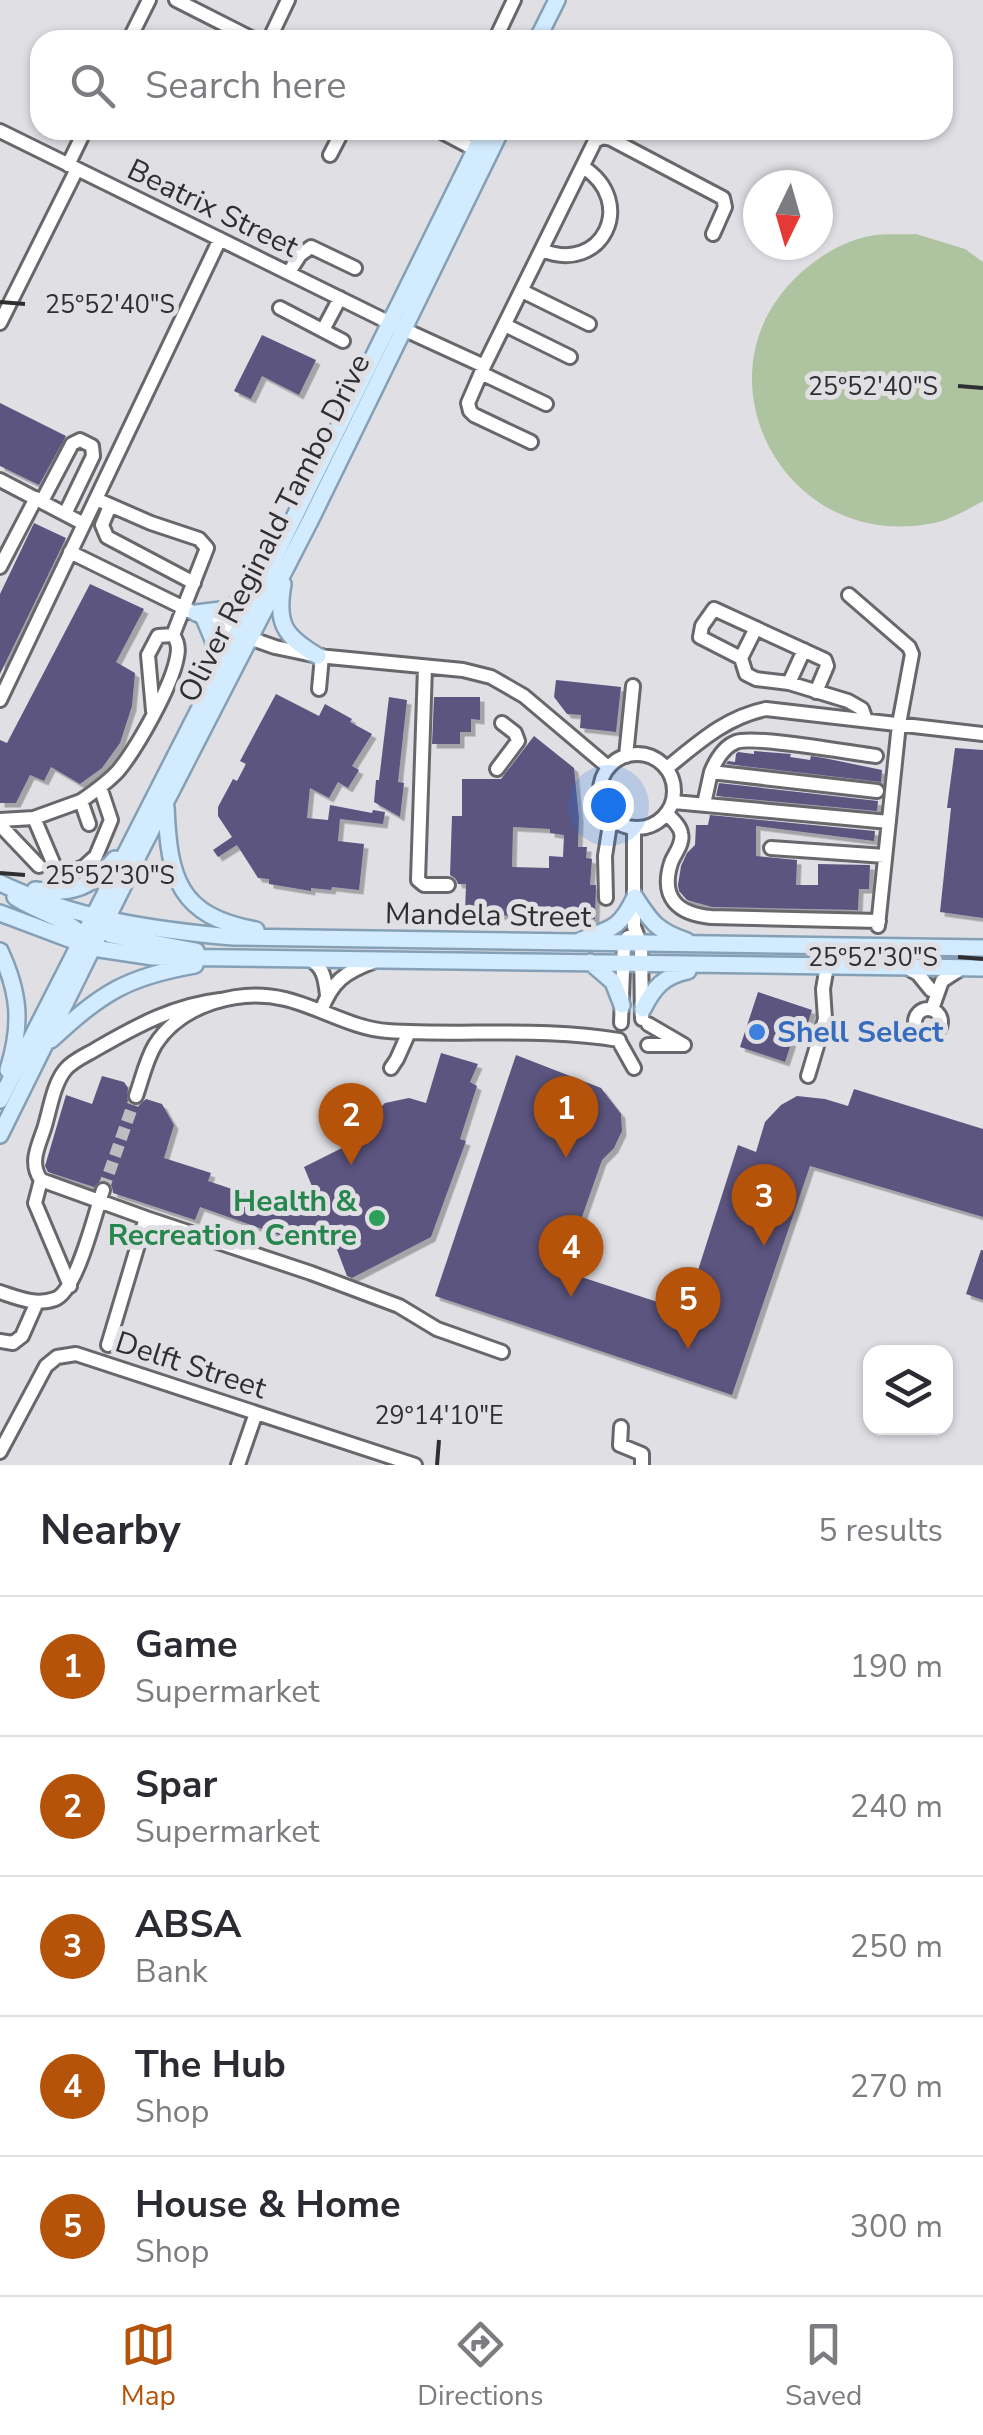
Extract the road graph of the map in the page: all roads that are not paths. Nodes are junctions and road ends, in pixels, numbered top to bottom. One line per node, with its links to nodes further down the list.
1 (148, 0): 6 (street)
2 (176, 0): 7 (street)
3 (288, 0): 8 (street)
4 (514, 0): 9 (street)
5 (557, 0): 10 (main road)
6 (134, 30)
7 (236, 30)
8 (274, 30)
9 (500, 30)
10 (542, 30)
11 (0, 130): 21 (street, Beatrix Street)
12 (82, 140): 21 (street)
13 (338, 140): 20 (street)
14 (460, 140): 19 (street)
15 (484, 140): 19 (main road, Oliver Reginald Tambo Drive)
16 (492, 140): 19 (main road, Oliver Reginald Tambo Drive)
17 (597, 140): 22 (street)
18 (613, 140): 23 (street)
19 (482, 152): 34 (main road, Oliver Reginald Tambo Drive)
20 (330, 155)
21 (73, 167): 24 (street, Beatrix Street); 31 (street)
22 (583, 167): 25 (street); 25 (street)
23 (713, 234)
24 (220, 239): 27 (street, Beatrix Street); 42 (street)
25 (542, 250): 28 (street)
26 (355, 268): 27 (street)
27 (289, 272): 29 (street, Beatrix Street)
28 (522, 291): 32 (street); 33 (street)
29 (340, 298): 34 (street, Beatrix Street); 35 (street)
30 (280, 308): 35 (street)
31 (0, 324)
32 (589, 324)
33 (505, 325): 37 (street); 38 (street)
34 (397, 326): 38 (street, Beatrix Street); 48 (main road, Oliver Reginald Tambo Drive); 51 (main road, Oliver Reginald Tambo Drive)
35 (322, 330): 36 (street)
36 (344, 340)
37 (570, 357)
38 (483, 370): 39 (street, Beatrix Street); 40 (street)
39 (546, 404)
40 (531, 442)
41 (0, 480): 43 (street)
42 (96, 499): 44 (street); 46 (street)
43 (38, 500): 45 (street); 45 (street); 49 (street)
44 (110, 506): 50 (street); 50 (street)
45 (65, 514): 46 (street)
46 (84, 524): 47 (street)
47 (70, 552): 53 (street); 68 (street)
48 (287, 566): 56 (main road, Oliver Reginald Tambo Drive); 58 (main road)
49 (0, 567)
50 (194, 582): 53 (street)
51 (258, 585): 53 (main road); 56 (main road, Oliver Reginald Tambo Drive)
52 (849, 595): 72 (street)
53 (195, 613): 55 (street); 56 (street); 64 (main road)
54 (756, 628): 57 (street); 59 (street); 59 (street)
55 (173, 634): 61 (street); 62 (street)
56 (242, 636): 58 (street); 64 (main road, Oliver Reginald Tambo Drive); 83 (main road, Oliver Reginald Tambo Drive)
57 (804, 650): 63 (street); 67 (street)
58 (320, 656): 60 (street); 66 (street)
59 (741, 658): 63 (street)
60 (425, 667): 76 (street); 97 (street)
61 (172, 672): 62 (street); 69 (street)
62 (150, 673): 69 (street)
63 (790, 683): 67 (street)
64 (212, 684): 92 (main road, Oliver Reginald Tambo Drive)
65 (633, 686): 74 (street)
66 (319, 689)
67 (816, 692): 70 (street)
68 (0, 700)
69 (153, 713): 80 (street)
70 (866, 720): 72 (street); 78 (street)
71 (502, 723): 77 (street)
72 (898, 724): 73 (street); 88 (street)
73 (983, 734)
74 (626, 756): 76 (street); 78 (street)
75 (876, 756): 79 (street)
76 (608, 767): 87 (street)
77 (497, 768)
78 (667, 768): 85 (street)
79 (711, 772): 81 (street); 84 (street)
80 (100, 787): 82 (street); 86 (street)
81 (877, 791)
82 (80, 801): 86 (street); 90 (street)
83 (166, 803): 101 (main road, Oliver Reginald Tambo Drive); 102 (main road)
84 (704, 804): 85 (street); 88 (street)
85 (670, 808): 91 (street); 94 (street)
86 (34, 818): 89 (street)
87 (611, 818): 91 (street); 99 (street)
88 (889, 822): 94 (street)
89 (0, 823): 95 (street)
90 (89, 824)
91 (634, 829): 98 (street)
92 (132, 838): 96 (main road); 101 (main road, Oliver Reginald Tambo Drive)
93 (771, 848): 94 (street)
94 (885, 856)
95 (39, 866)
96 (3, 885): 101 (main road, Mandela Street); 103 (main road)
97 (448, 885)
98 (635, 896): 104 (main road); 105 (street); 106 (main road)
99 (606, 898)
100 (0, 913): 103 (main road, Mandela Street)
101 (101, 922): 102 (main road, Mandela Street); 103 (main road, Oliver Reginald Tambo Drive); 109 (main road)
102 (303, 939): 104 (main road, Mandela Street)
103 (85, 942): 109 (main road, Mandela Street); 128 (main road); 131 (main road)
104 (573, 943): 105 (main road, Mandela Street)
105 (632, 944): 106 (main road, Mandela Street); 113 (street)
106 (698, 945): 107 (main road, Mandela Street)
107 (983, 948)
108 (0, 951): 131 (main road)
109 (234, 958): 110 (main road, Mandela Street); 128 (main road)
110 (308, 958): 111 (main road, Mandela Street); 120 (street)
111 (380, 959): 112 (main road, Mandela Street); 120 (street)
112 (590, 962): 113 (main road, Mandela Street); 122 (main road)
113 (632, 964): 114 (main road, Mandela Street); 122 (street); 125 (street)
114 (716, 965): 115 (main road, Mandela Street); 125 (main road)
115 (826, 966): 116 (main road, Mandela Street); 130 (street)
116 (906, 968): 117 (main road, Mandela Street); 119 (street)
117 (962, 968): 118 (main road, Mandela Street); 123 (street)
118 (983, 968)
119 (931, 990)
120 (327, 995): 124 (street)
121 (220, 1000): 124 (street); 132 (street); 134 (street)
122 (622, 1005): 127 (street)
123 (932, 1009)
124 (320, 1011): 126 (street)
125 (644, 1017): 127 (street)
126 (409, 1032): 127 (street); 129 (street)
127 (569, 1034)
128 (45, 1046): 133 (main road)
129 (391, 1068)
130 (808, 1076)
131 (0, 1096)
132 (136, 1096)
133 (0, 1135)
134 (41, 1180): 135 (street); 137 (street)
135 (101, 1196): 136 (street); 137 (street)
136 (146, 1218): 141 (street); 142 (street)
137 (70, 1286): 139 (street)
138 (0, 1292): 139 (street)
139 (36, 1302): 140 (street)
140 (0, 1342)
141 (108, 1345)
142 (502, 1352)
143 (256, 1413): 145 (street, Delft Street); 146 (street); 147 (street, Delft Street)
144 (621, 1427): 148 (street)
145 (0, 1452)
146 (238, 1465)
147 (415, 1465)
148 (642, 1465)

